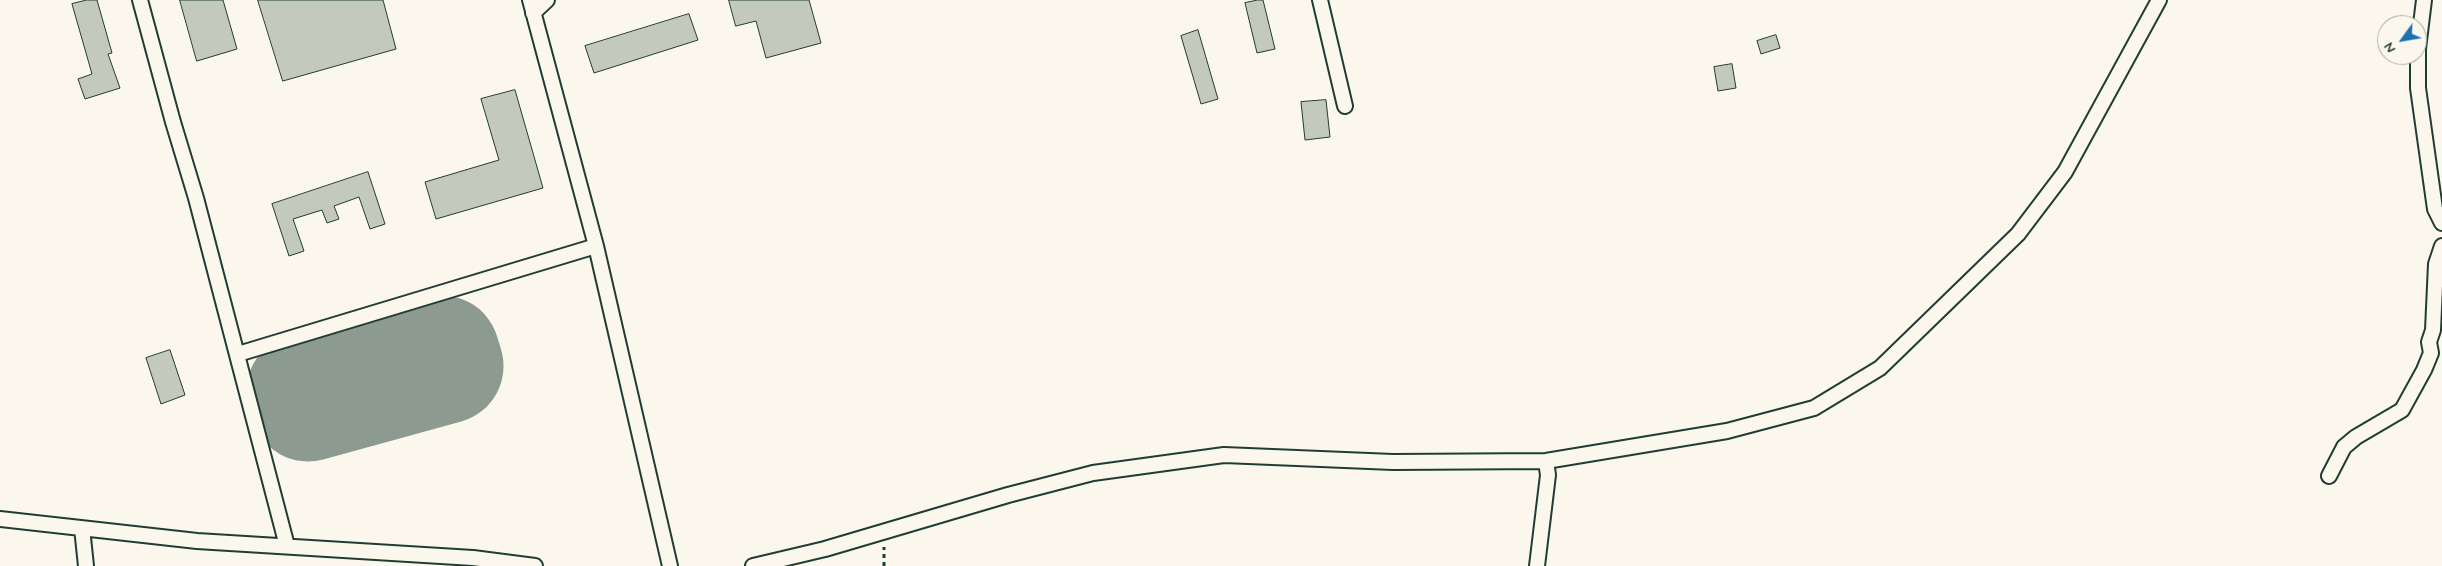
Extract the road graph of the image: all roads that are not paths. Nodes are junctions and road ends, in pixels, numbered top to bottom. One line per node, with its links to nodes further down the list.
1 (140, 0): 11 (street)
2 (547, 0): 6 (street)
3 (1320, 0): 7 (street)
4 (2159, 0): 12 (street)
5 (2424, 0): 8 (street)
6 (532, 6): 9 (street)
7 (1345, 106)
8 (2442, 223)
9 (596, 246): 11 (street); 19 (street)
10 (2442, 246): 13 (street)
11 (238, 354): 16 (street)
12 (1546, 461): 20 (street); 21 (street)
13 (2329, 476)
14 (0, 519): 15 (street)
15 (82, 528): 16 (street); 17 (street)
16 (287, 546): 18 (street)
17 (86, 566)
18 (536, 566)
19 (670, 566)
20 (753, 566)
21 (1537, 566)

